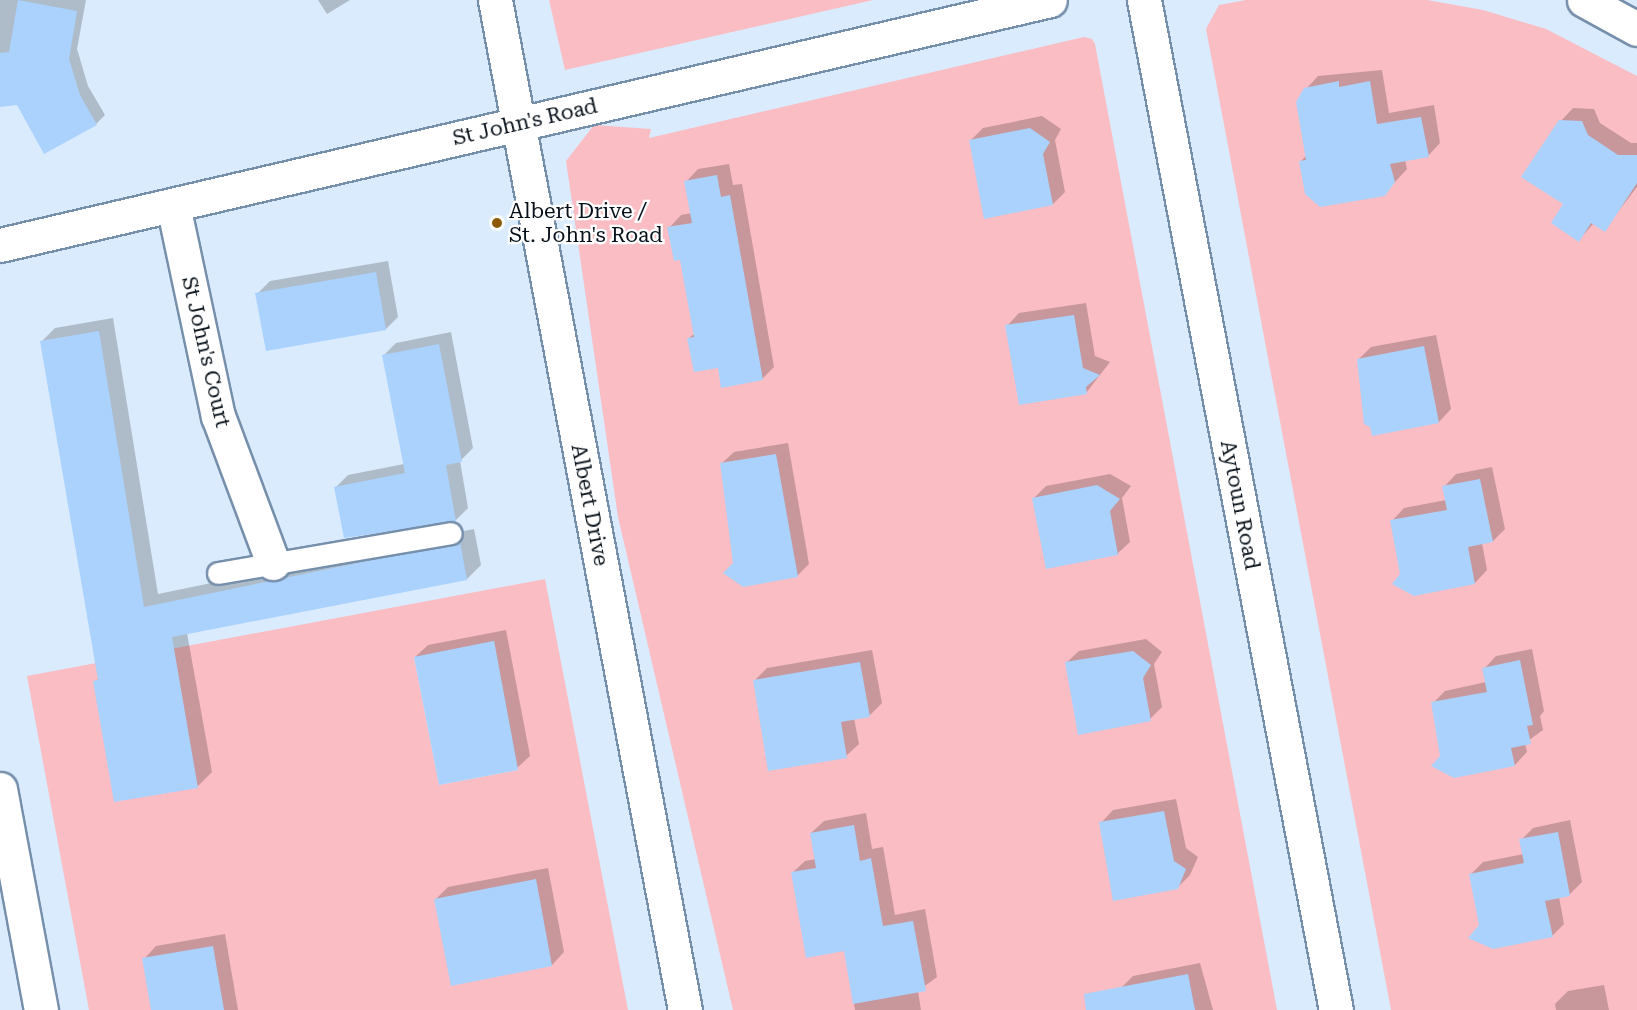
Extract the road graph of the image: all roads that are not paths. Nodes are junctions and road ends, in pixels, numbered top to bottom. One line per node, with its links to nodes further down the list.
1 (495, 0): 6 (street, Albert Drive)
2 (1050, 0): 6 (street, St John's Road)
3 (1144, 0): 15 (street, Aytoun Road)
4 (1584, 0): 5 (street)
5 (1637, 29)
6 (519, 123): 7 (street, St John's Road); 14 (street, Albert Drive)
7 (173, 205): 8 (street, St John's Road); 10 (street, St John's Court)
8 (0, 246)
9 (451, 533): 10 (lane)
10 (273, 563): 11 (lane)
11 (218, 573)
12 (0, 789): 13 (street)
13 (41, 1010)
14 (685, 1010)
15 (1336, 1010)

